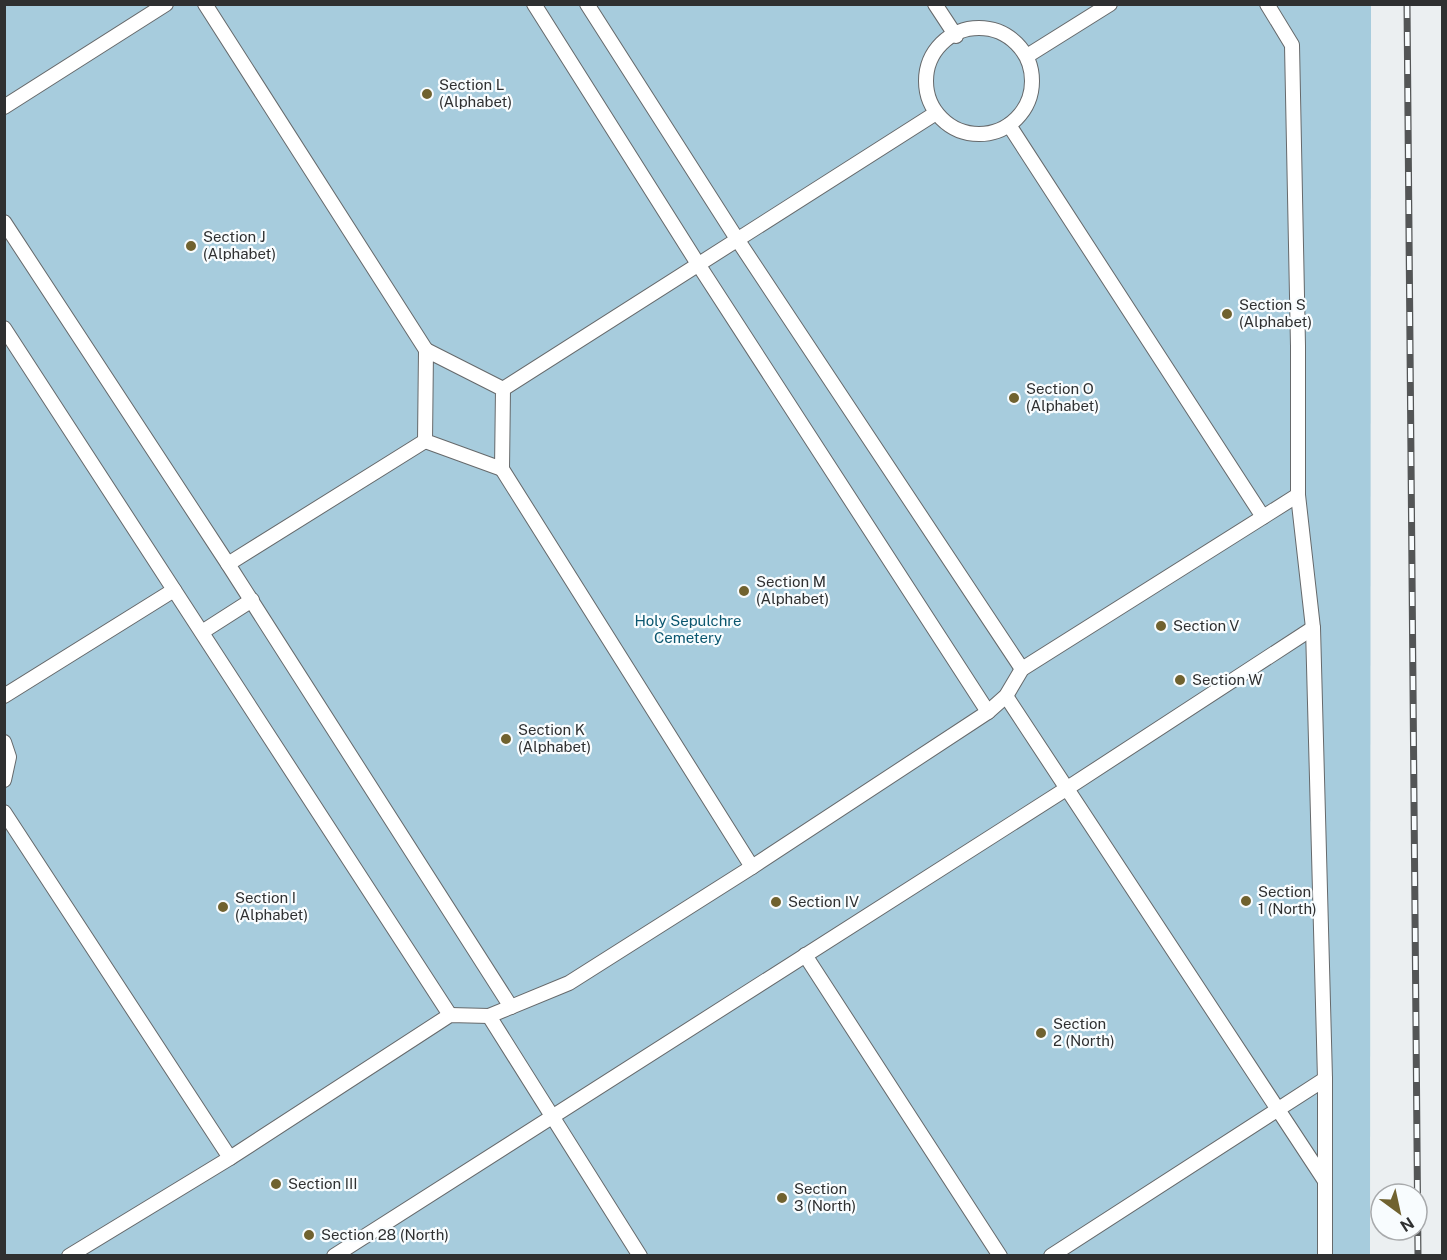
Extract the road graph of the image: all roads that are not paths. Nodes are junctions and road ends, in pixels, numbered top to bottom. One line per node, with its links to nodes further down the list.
1 (166, 4): 10 (lane)
2 (205, 4): 17 (lane)
3 (534, 4): 15 (lane)
4 (587, 4): 14 (lane)
5 (935, 4): 8 (lane)
6 (1110, 4): 9 (lane)
7 (1267, 4): 21 (lane)
8 (956, 36): 9 (lane); 11 (lane)
9 (1027, 57): 12 (lane)
10 (4, 107)
11 (936, 113): 12 (lane); 14 (lane)
12 (1010, 125): 22 (lane)
13 (4, 222): 23 (lane)
14 (737, 239): 15 (lane); 28 (lane)
15 (698, 264): 18 (lane); 31 (lane)
16 (4, 328): 24 (lane)
17 (426, 350): 18 (lane); 19 (lane)
18 (503, 389): 20 (lane)
19 (425, 441): 20 (lane); 23 (lane)
20 (502, 469): 36 (lane)
21 (1298, 495): 22 (lane); 26 (lane)
22 (1263, 517): 28 (lane)
23 (228, 564): 25 (lane)
24 (174, 590): 27 (lane); 29 (lane)
25 (252, 600): 27 (lane); 38 (lane)
26 (1313, 628): 34 (lane); 41 (lane)
27 (202, 632): 39 (lane)
28 (1022, 669): 30 (lane)
29 (4, 696)
30 (1006, 696): 31 (lane); 34 (lane)
31 (988, 711): 36 (lane)
32 (4, 742): 33 (lane)
33 (4, 780)
34 (1066, 789): 37 (lane); 42 (lane)
35 (4, 813): 44 (lane)
36 (752, 867): 38 (lane)
37 (805, 955): 43 (lane); 49 (lane)
38 (511, 1007): 40 (lane)
39 (450, 1015): 40 (lane); 44 (lane)
40 (489, 1016): 43 (lane)
41 (1325, 1079): 42 (lane); 45 (lane)
42 (1278, 1110): 45 (lane); 50 (lane)
43 (552, 1116): 47 (lane); 48 (lane)
44 (230, 1158): 46 (lane)
45 (1325, 1181): 51 (lane)
46 (69, 1256)
47 (333, 1256)
48 (640, 1256)
49 (1000, 1256)
50 (1051, 1256)
51 (1325, 1256)

